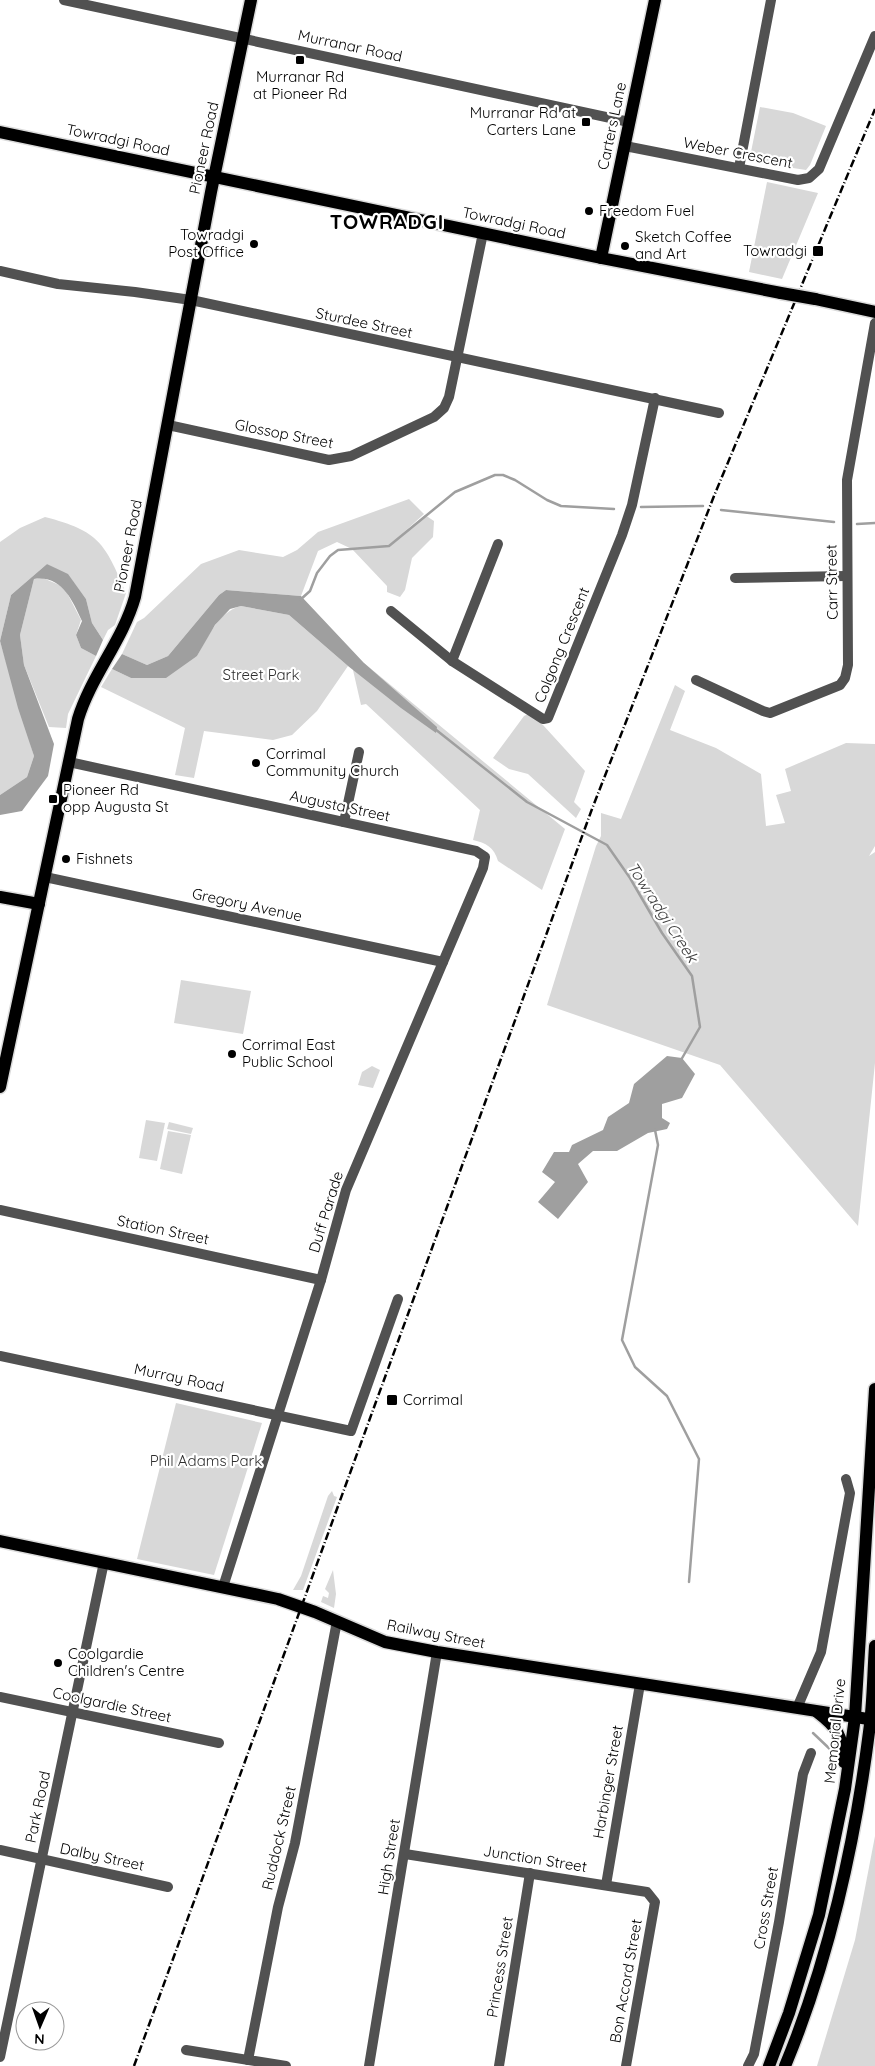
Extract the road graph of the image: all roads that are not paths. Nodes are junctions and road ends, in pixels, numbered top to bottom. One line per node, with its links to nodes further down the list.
1 (64, 0): 6 (street, Murranar Road)
2 (251, 0): 6 (main road, Pioneer Road)
3 (655, 0): 7 (main road, Carters Lane)
4 (771, 0): 10 (street)
5 (875, 36): 10 (street, Weber Crescent)
6 (243, 39): 7 (street, Murranar Road); 11 (main road, Pioneer Road)
7 (629, 122): 9 (main road, Carters Lane)
8 (0, 132): 11 (main road, Towradgi Road)
9 (625, 146): 10 (street, Weber Crescent); 13 (main road, Carters Lane)
10 (739, 168)
11 (214, 178): 12 (main road, Towradgi Road); 15 (main road, Pioneer Road)
12 (483, 233): 13 (main road, Towradgi Road); 18 (street, Glossop Street)
13 (601, 258): 16 (main road, Towradgi Road, bridge)
14 (0, 271): 15 (street, Sturdee Street)
15 (191, 300): 18 (street, Sturdee Street); 21 (main road, Pioneer Road)
16 (875, 312)
17 (875, 323): 23 (street, Carr Street)
18 (457, 358): 19 (street, Sturdee Street); 21 (street, Glossop Street)
19 (655, 398): 20 (street, Sturdee Street); 26 (street, Colgong Crescent)
20 (720, 412)
21 (168, 426): 29 (main road, Pioneer Road)
22 (498, 544): 26 (street)
23 (846, 576): 24 (street); 27 (street, Carr Street)
24 (735, 578)
25 (391, 611): 26 (street, Colgong Crescent)
26 (452, 661)
27 (696, 680)
28 (359, 752): 30 (street)
29 (69, 762): 30 (street, Augusta Street); 32 (main road, Pioneer Road)
30 (344, 822): 31 (street, Augusta Street)
31 (485, 857): 35 (street, Duff Parade)
32 (45, 876): 34 (main road, Pioneer Road); 35 (street, Gregory Avenue)
33 (0, 897): 34 (main road)
34 (39, 904): 36 (main road, Pioneer Road)
35 (443, 962): 38 (street, Duff Parade)
36 (0, 1086)
37 (0, 1210): 38 (street, Station Street)
38 (320, 1280): 42 (street, Duff Parade)
39 (398, 1300): 42 (street, Murray Road)
40 (0, 1356): 42 (street, Murray Road)
41 (875, 1389): 56 (main road, Memorial Drive)
42 (278, 1414): 46 (street, Duff Parade)
43 (846, 1479): 53 (street)
44 (0, 1541): 45 (main road, Railway Street)
45 (104, 1562): 46 (main road, Railway Street); 55 (street, Park Road)
46 (223, 1588): 47 (main road, Railway Street)
47 (337, 1621): 49 (main road, Railway Street); 70 (street, Ruddock Street)
48 (875, 1646): 50 (main road)
49 (437, 1652): 51 (main road, Railway Street); 62 (street, High Street)
50 (874, 1671): 57 (main road)
51 (640, 1684): 53 (main road, Railway Street); 65 (street, Harbinger Street)
52 (0, 1698): 55 (street, Coolgardie Street)
53 (797, 1708): 54 (main road, Railway Street)
54 (814, 1711): 56 (main road, Railway Street); 60 (main road)
55 (73, 1712): 58 (street, Coolgardie Street); 63 (street, Park Road)
56 (854, 1717): 57 (main road, Railway Street); 60 (main road, Memorial Drive)
57 (873, 1720): 77 (main road)
58 (219, 1743)
59 (811, 1753): 75 (street, Cross Street)
60 (845, 1789): 76 (main road, Memorial Drive)
61 (0, 1850): 63 (street, Dalby Street)
62 (405, 1854): 64 (street, Junction Street); 72 (street, High Street)
63 (42, 1860): 66 (street, Dalby Street); 69 (street, Park Road)
64 (530, 1873): 65 (street, Junction Street); 73 (street, Princess Street)
65 (606, 1885): 67 (street, Junction Street)
66 (168, 1887)
67 (655, 1902): 74 (street, Bon Accord Street)
68 (186, 2050): 70 (street)
69 (0, 2057)
70 (248, 2060): 71 (street)
71 (286, 2066)
72 (369, 2066)
73 (499, 2066)
74 (626, 2066)
75 (748, 2066)
76 (769, 2066)
77 (785, 2066)

